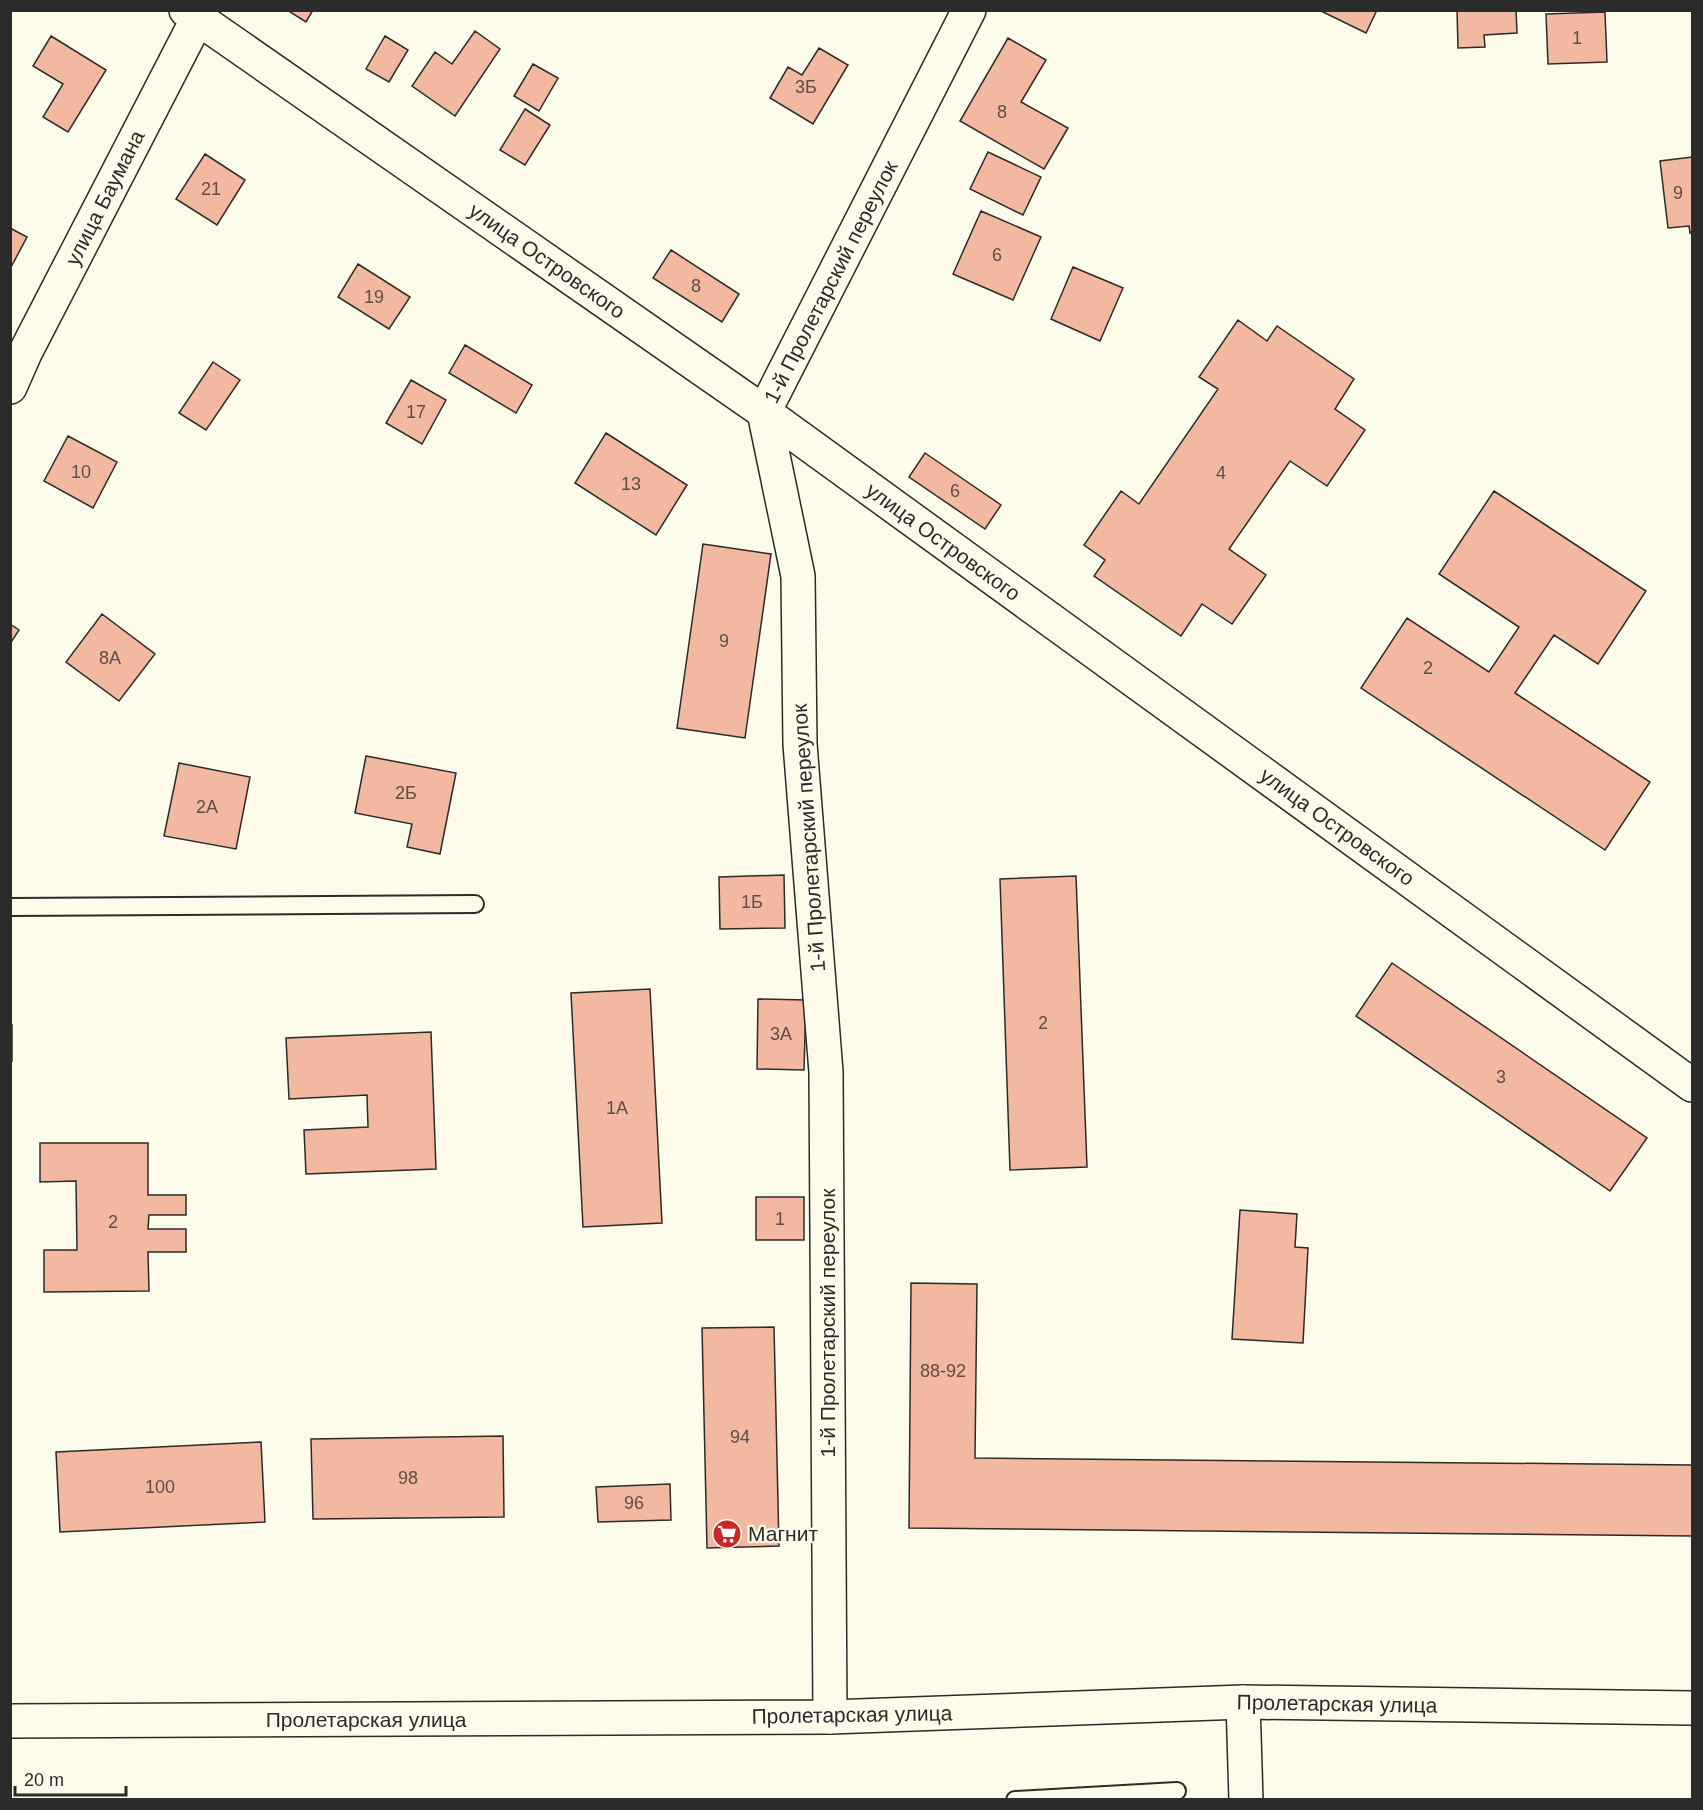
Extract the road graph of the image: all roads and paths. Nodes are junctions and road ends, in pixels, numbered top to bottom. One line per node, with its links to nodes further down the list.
1 (969, 10): 4 (street, 1-й Пролетарский переулок)
2 (195, 13): 3 (street, улица Баумана); 4 (street, улица Островского)
3 (10, 387)
4 (764, 412): 7 (street, улица Островского); 10 (street, 1-й Пролетарский переулок)
5 (475, 904): 6 (lane)
6 (10, 907)
7 (1692, 1085)
8 (1243, 1702): 9 (street, Пролетарская улица); 10 (street, Пролетарская улица); 14 (street)
9 (1692, 1708)
10 (830, 1717): 11 (street, Пролетарская улица)
11 (10, 1721)
12 (1177, 1791): 13 (lane)
13 (1015, 1800)
14 (1246, 1800)

